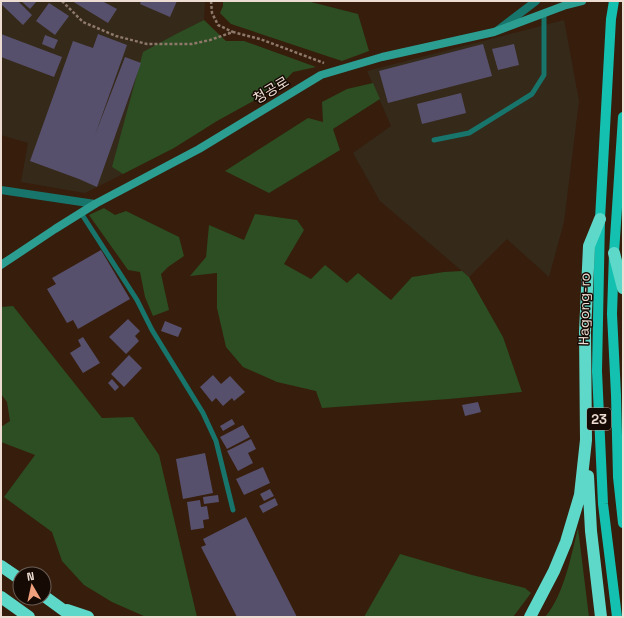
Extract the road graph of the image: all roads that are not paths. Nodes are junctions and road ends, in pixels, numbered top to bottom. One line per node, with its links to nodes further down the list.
1 (536, 1): 5 (street)
2 (582, 1): 4 (street, 청공로)
3 (614, 1): 11 (main road, Hagong-ro / 23)
4 (544, 14): 5 (street, 청공로); 7 (lane)
5 (494, 32): 9 (street, 청공로)
6 (623, 118): 12 (main road, Hagong-ro / 23)
7 (434, 140)
8 (1, 190): 9 (street)
9 (95, 204): 10 (street, 청공로)
10 (81, 213): 13 (street, 청공로); 16 (lane)
11 (600, 219): 15 (highway); 28 (main road, Hagong-ro / 23)
12 (614, 253): 14 (highway); 17 (main road, Hagong-ro / 23)
13 (1, 265)
14 (623, 288)
15 (586, 440): 26 (highway); 27 (highway)
16 (233, 510)
17 (623, 523)
18 (1, 566): 19 (highway)
19 (12, 574)
20 (1, 597): 23 (highway)
21 (52, 602): 22 (highway)
22 (61, 608): 24 (highway); 25 (highway)
23 (26, 616)
24 (73, 617)
25 (88, 617)
26 (530, 617)
27 (601, 617)
28 (617, 617)

